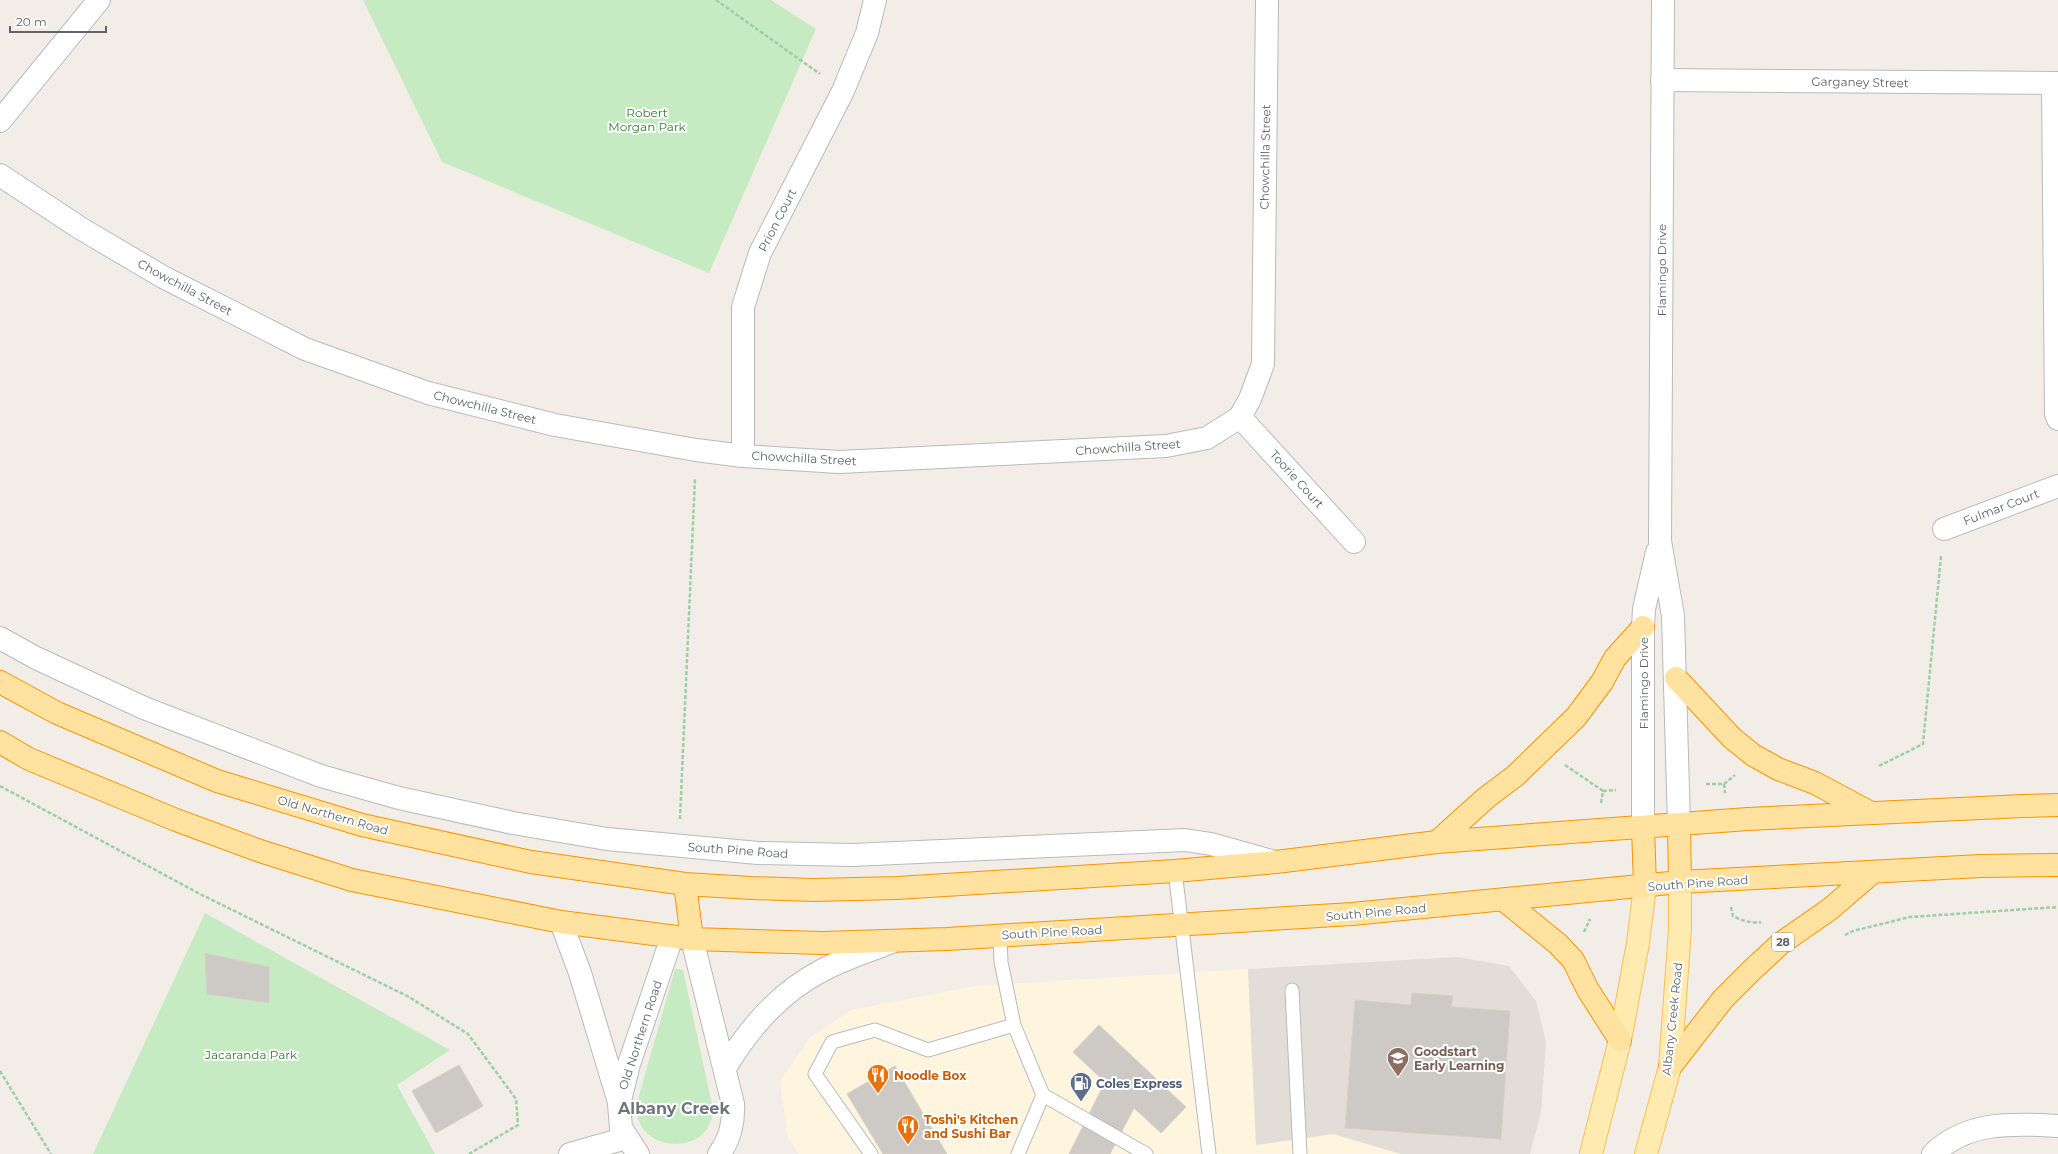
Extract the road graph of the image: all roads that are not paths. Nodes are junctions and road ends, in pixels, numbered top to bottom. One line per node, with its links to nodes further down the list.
1 (99, 0): 7 (street)
2 (875, 0): 11 (street, Prion Court)
3 (1267, 0): 9 (street, Chowchilla Street)
4 (1663, 0): 5 (street, Flamingo Drive)
5 (1662, 80): 6 (street, Garganey Street); 14 (street, Flamingo Drive)
6 (2056, 83): 10 (street)
7 (0, 121)
8 (0, 175): 11 (street, Chowchilla Street)
9 (1240, 417): 11 (street, Chowchilla Street); 15 (street, Toorie Court)
10 (2058, 418)
11 (743, 456)
12 (2058, 486): 13 (street, Fulmar Court)
13 (1944, 529)
14 (1660, 541): 16 (street, Flamingo Drive); 18 (street, Flamingo Drive)
15 (1354, 542)
16 (1643, 627): 24 (street, Flamingo Drive); 25 (highway)
17 (0, 638): 26 (street, South Pine Road)
18 (1676, 678): 22 (highway); 23 (street, Flamingo Drive)
19 (0, 682): 31 (highway, Old Northern Road)
20 (0, 742): 34 (highway)
21 (2058, 806): 22 (highway, South Pine Road)
22 (1871, 813): 23 (highway, South Pine Road)
23 (1679, 824): 24 (highway, South Pine Road); 30 (highway)
24 (1643, 827): 25 (highway, South Pine Road); 32 (highway)
25 (1437, 842): 26 (highway, South Pine Road)
26 (1276, 862): 28 (highway, South Pine Road)
27 (2058, 865): 29 (highway, South Pine Road)
28 (1175, 871): 31 (highway, South Pine Road); 35 (lane)
29 (1872, 873): 30 (highway, South Pine Road); 42 (highway, 28)
30 (1680, 882): 32 (highway, South Pine Road); 42 (main road, Albany Creek Road / 28)
31 (685, 884): 37 (highway)
32 (1645, 886): 33 (highway, South Pine Road); 41 (main road)
33 (1505, 901): 35 (highway, South Pine Road); 41 (highway)
34 (560, 922): 37 (highway); 45 (street)
35 (1182, 924): 36 (highway, South Pine Road); 55 (lane)
36 (1000, 934): 38 (highway, South Pine Road); 40 (lane)
37 (682, 938): 38 (highway, South Pine Road); 43 (street); 45 (street, Old Northern Road)
38 (892, 942): 43 (street)
39 (1292, 990): 56 (lane)
40 (1014, 1025): 44 (lane); 52 (lane)
41 (1620, 1040): 57 (main road)
42 (1670, 1067): 58 (main road, Albany Creek Road / 28)
43 (725, 1068): 46 (street)
44 (1043, 1095): 53 (lane); 54 (lane)
45 (619, 1104): 48 (street, Old Northern Road)
46 (733, 1120): 50 (street); 51 (street)
47 (2058, 1126): 59 (street)
48 (632, 1146): 49 (street)
49 (570, 1154)
50 (719, 1154)
51 (729, 1154)
52 (871, 1154)
53 (1018, 1154)
54 (1146, 1154)
55 (1209, 1154)
56 (1300, 1154)
57 (1591, 1154)
58 (1646, 1154)
59 (1933, 1154)

